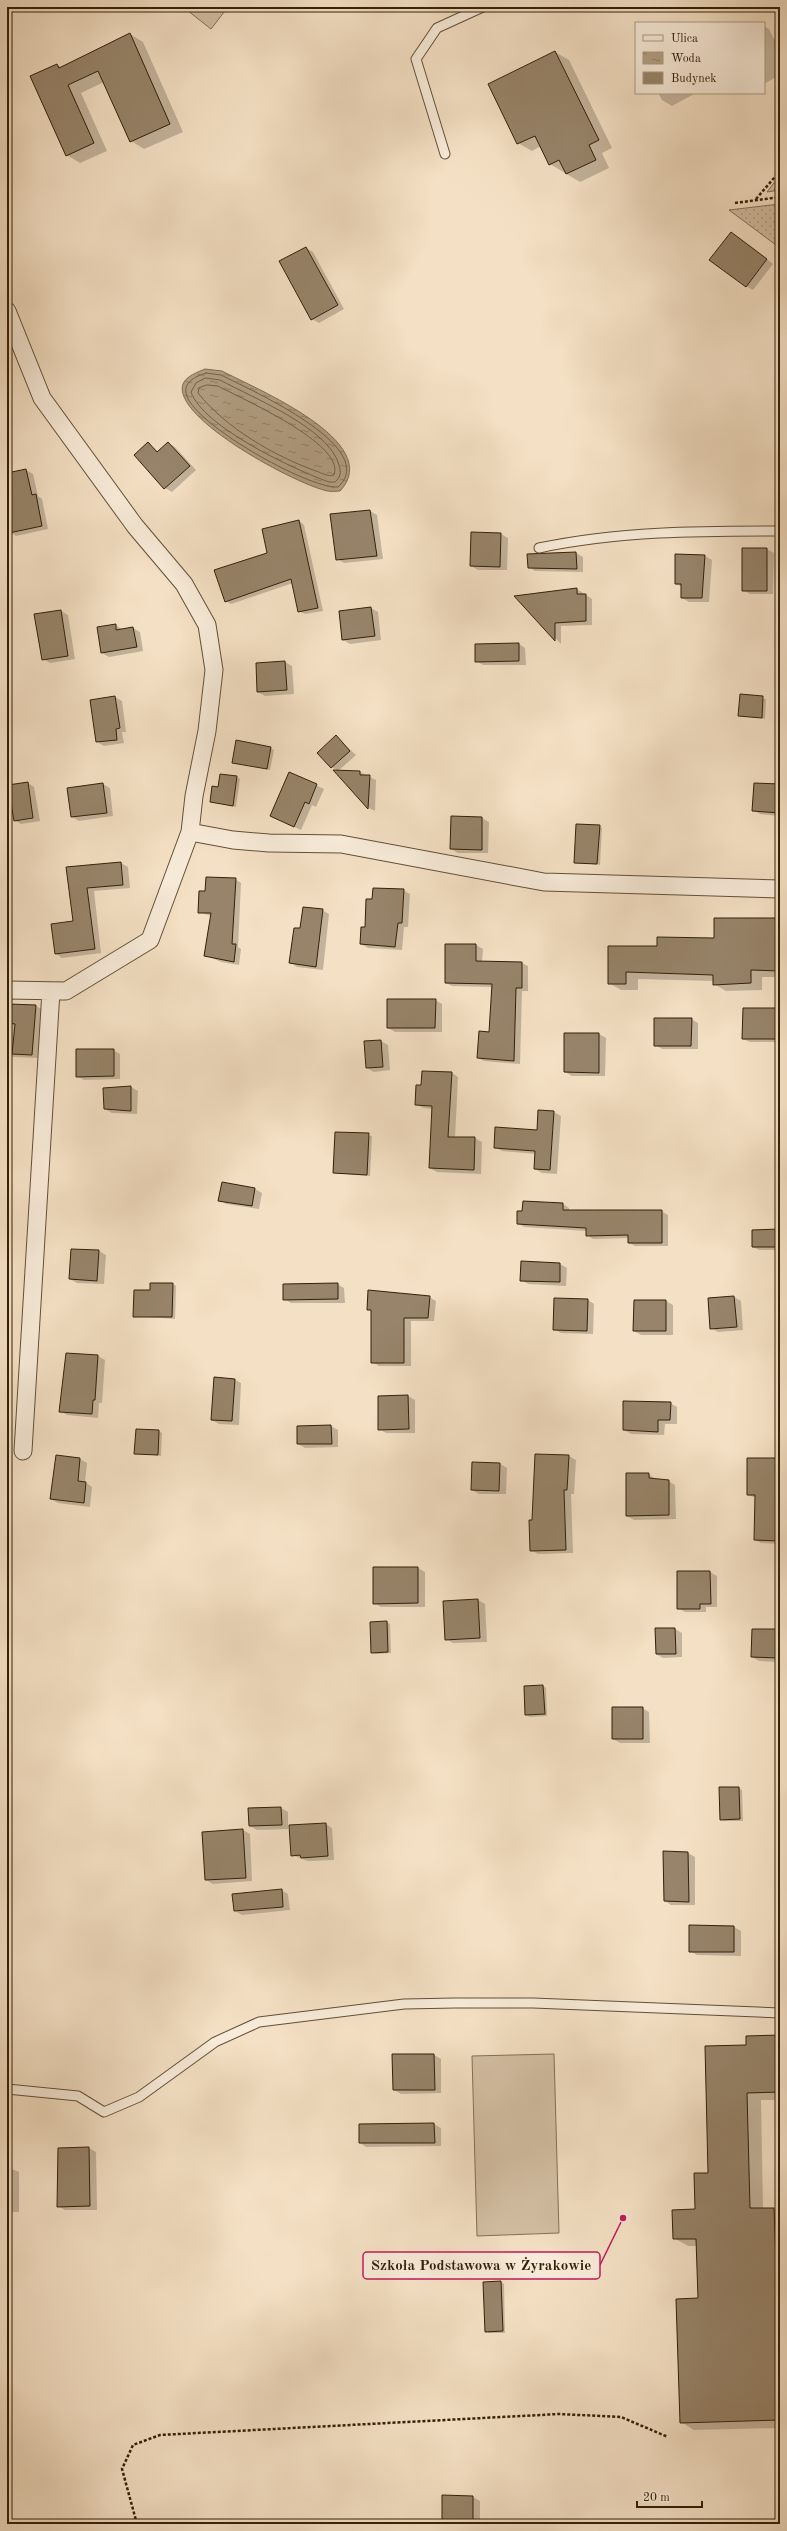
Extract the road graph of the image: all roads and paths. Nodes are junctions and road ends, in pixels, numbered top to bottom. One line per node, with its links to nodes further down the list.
1 (483, 7): 2 (lane)
2 (445, 154)
3 (780, 171): 5 (path)
4 (780, 197): 5 (path)
5 (756, 199): 6 (path)
6 (735, 202)
7 (7, 311): 10 (street)
8 (780, 531): 9 (lane)
9 (539, 548)
10 (190, 832): 11 (street); 13 (street)
11 (780, 888)
12 (7, 990): 13 (street)
13 (51, 990): 14 (street)
14 (23, 1450)
15 (780, 2013): 16 (lane)
16 (7, 2089)
17 (668, 2437): 18 (path)
18 (137, 2524)

